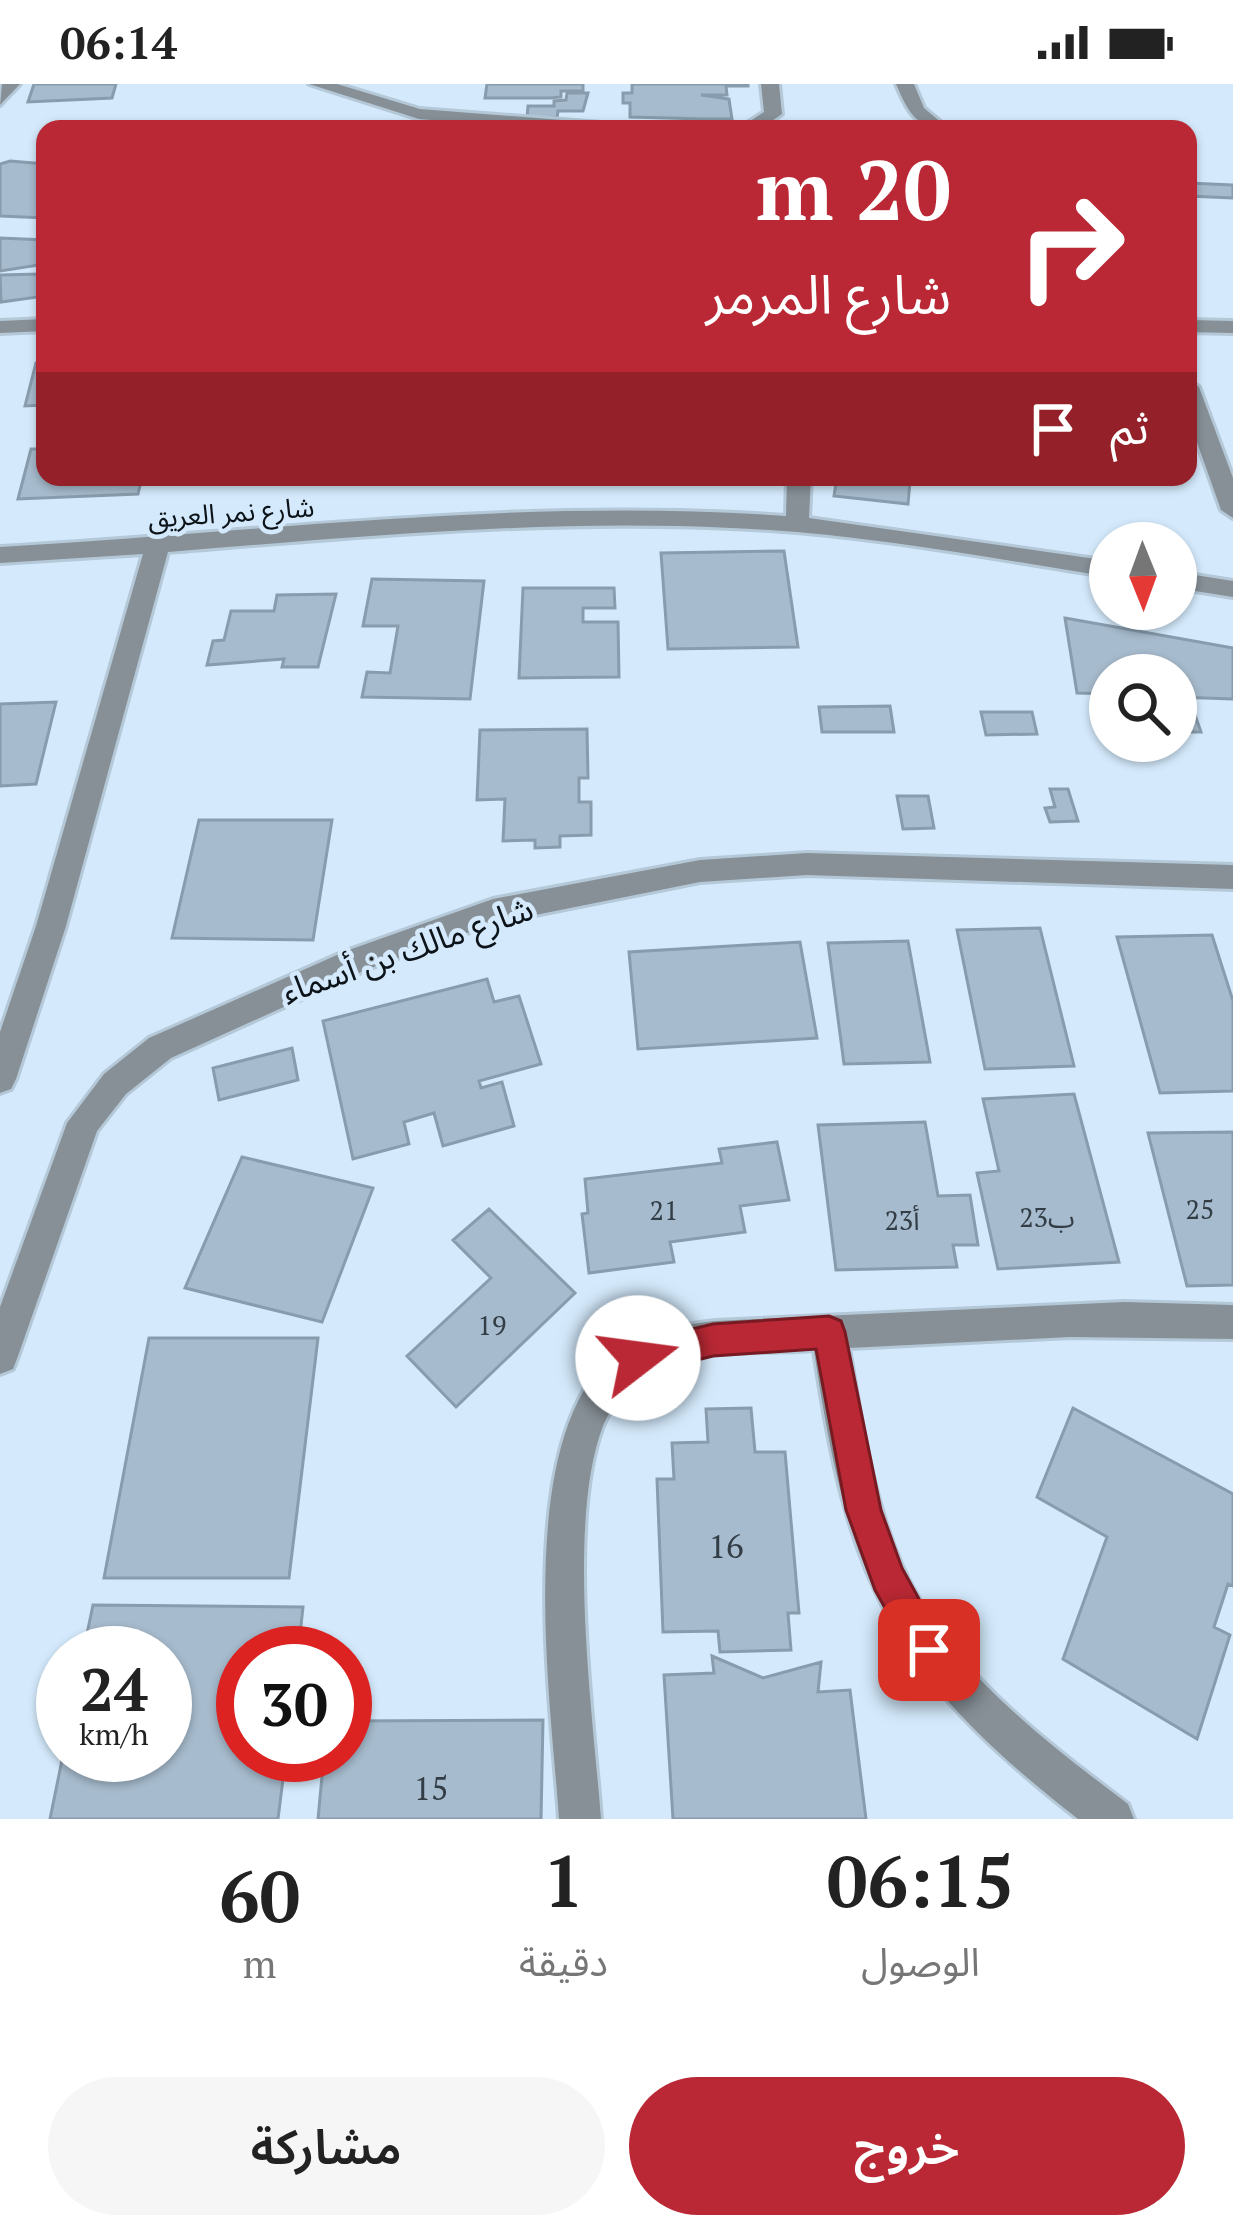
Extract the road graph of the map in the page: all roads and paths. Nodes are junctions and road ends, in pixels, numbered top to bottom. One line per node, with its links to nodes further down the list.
1 (11, 84): 5 (street)
2 (317, 84): 6 (street)
3 (770, 84): 7 (street)
4 (905, 84): 8 (street)
5 (0, 100)
6 (497, 120)
7 (761, 120)
8 (928, 120)
9 (36, 325): 11 (street)
10 (1197, 326): 12 (street)
11 (0, 327)
12 (1233, 327)
13 (1197, 412): 15 (street)
14 (798, 486): 16 (street)
15 (1233, 510)
16 (796, 525): 17 (street, شارع نمر العريق); 19 (street, شارع نمر العريق)
17 (157, 548): 18 (street, شارع نمر العريق); 23 (street)
18 (0, 555)
19 (1089, 566)
20 (1197, 583): 21 (street)
21 (1233, 589)
22 (1233, 877): 26 (street, شارع مالك بن أسماء)
23 (0, 1079)
24 (1233, 1322): 25 (street)
25 (829, 1332): 27 (street); 28 (street)
26 (0, 1356)
27 (580, 1819)
28 (1113, 1819)

